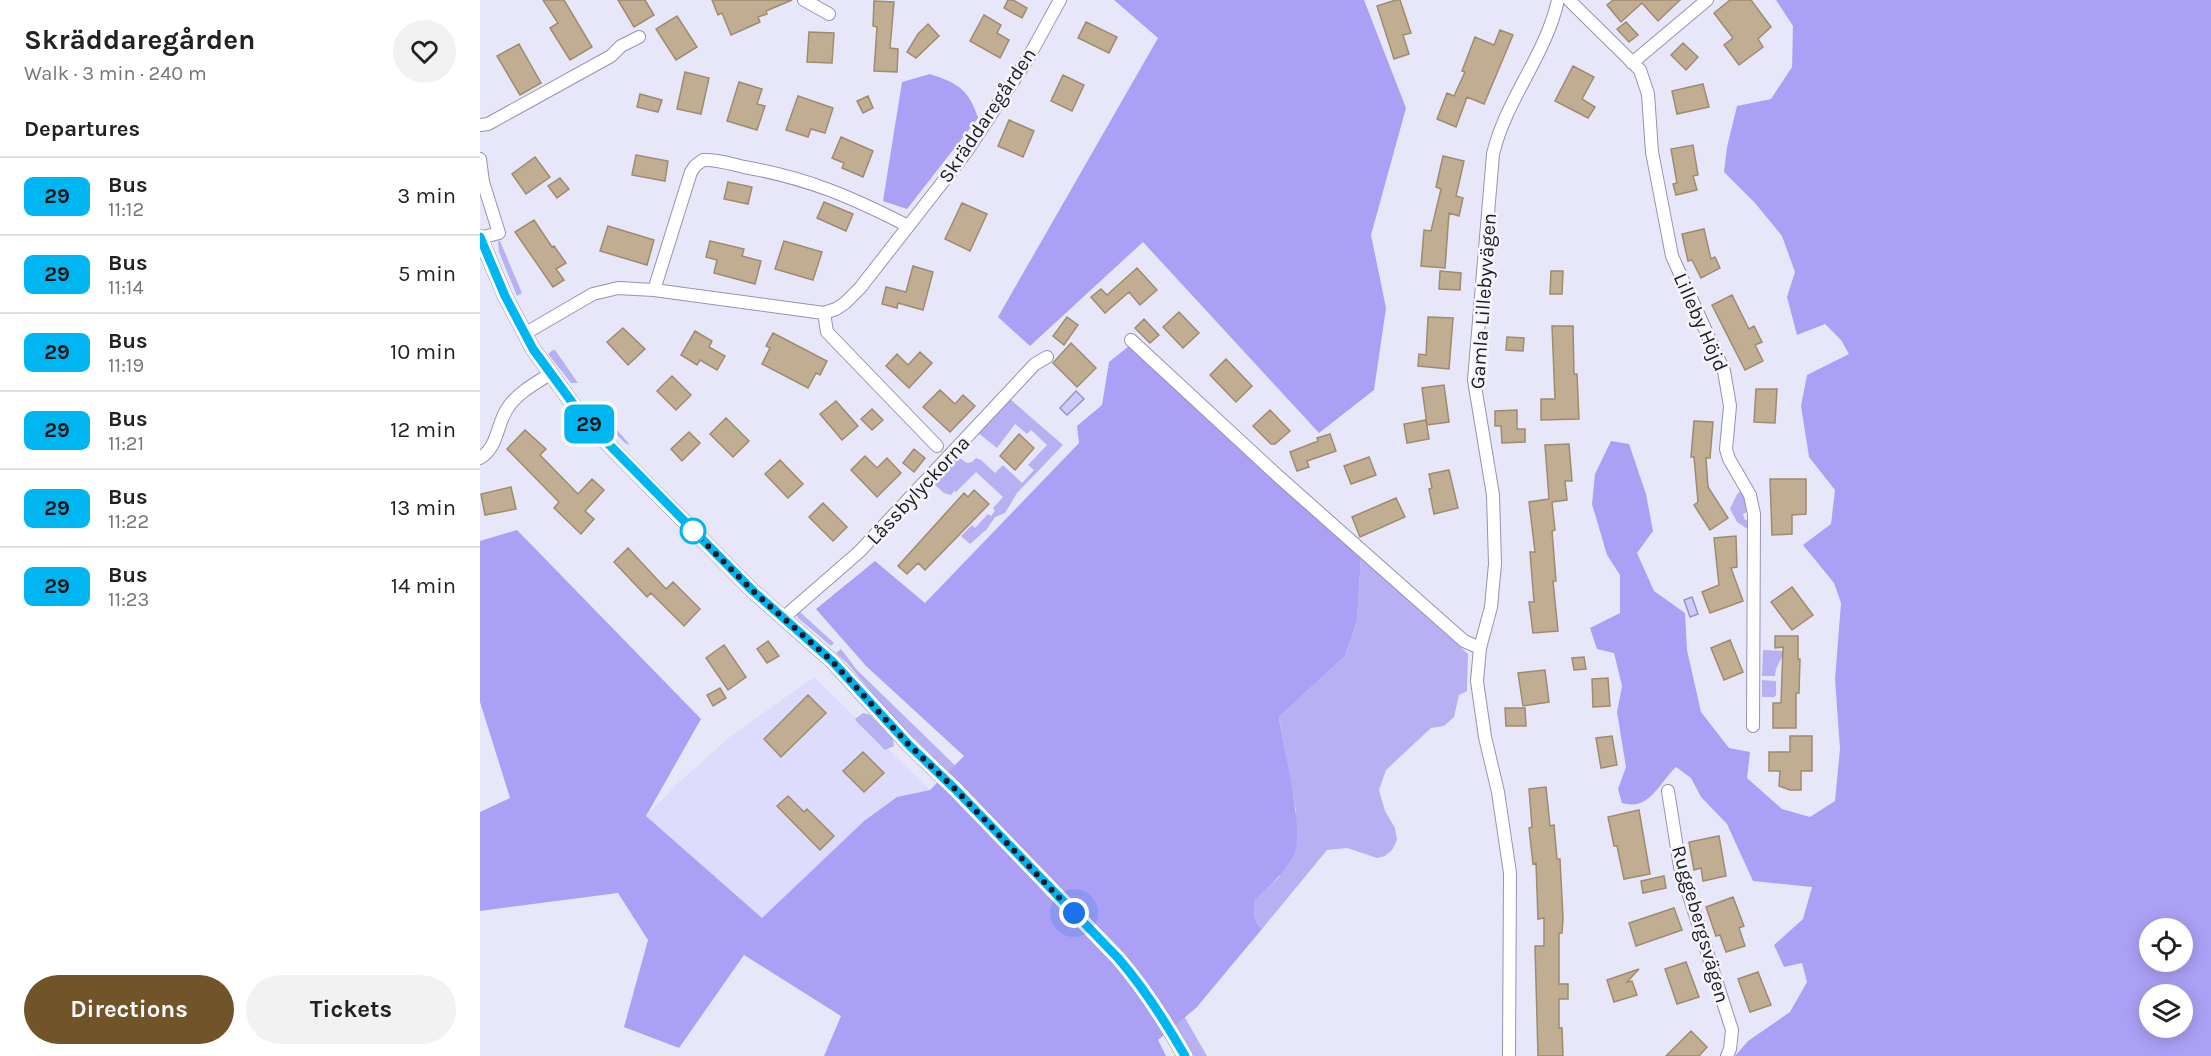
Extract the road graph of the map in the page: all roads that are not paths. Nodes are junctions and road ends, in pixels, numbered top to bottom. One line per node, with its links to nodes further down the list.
1 (804, 0): 6 (street)
2 (1060, 0): 11 (street, Skräddaregården)
3 (1558, 0): 22 (street, Gamla Lillebyvägen)
4 (1569, 0): 8 (street, Lilleby Höjd)
5 (1707, 0): 8 (street)
6 (829, 14)
7 (639, 37): 9 (street)
8 (1632, 63): 23 (street, Lilleby Höjd)
9 (480, 125)
10 (480, 159): 12 (street)
11 (908, 226): 13 (street); 14 (street, Skräddaregården)
12 (480, 238): 15 (street)
13 (654, 290): 14 (street); 15 (street)
14 (824, 313): 19 (street)
15 (524, 334): 18 (street)
16 (1131, 340): 22 (street)
17 (1047, 357): 21 (street, Låssbylyckorna)
18 (550, 374): 20 (street); 21 (street)
19 (937, 446)
20 (480, 458)
21 (783, 618): 25 (street)
22 (1480, 648): 26 (street, Gamla Lillebyvägen)
23 (1753, 726)
24 (1668, 791): 27 (street, Ruggebergsvägen)
25 (1185, 1056)
26 (1509, 1056)
27 (1727, 1056)

